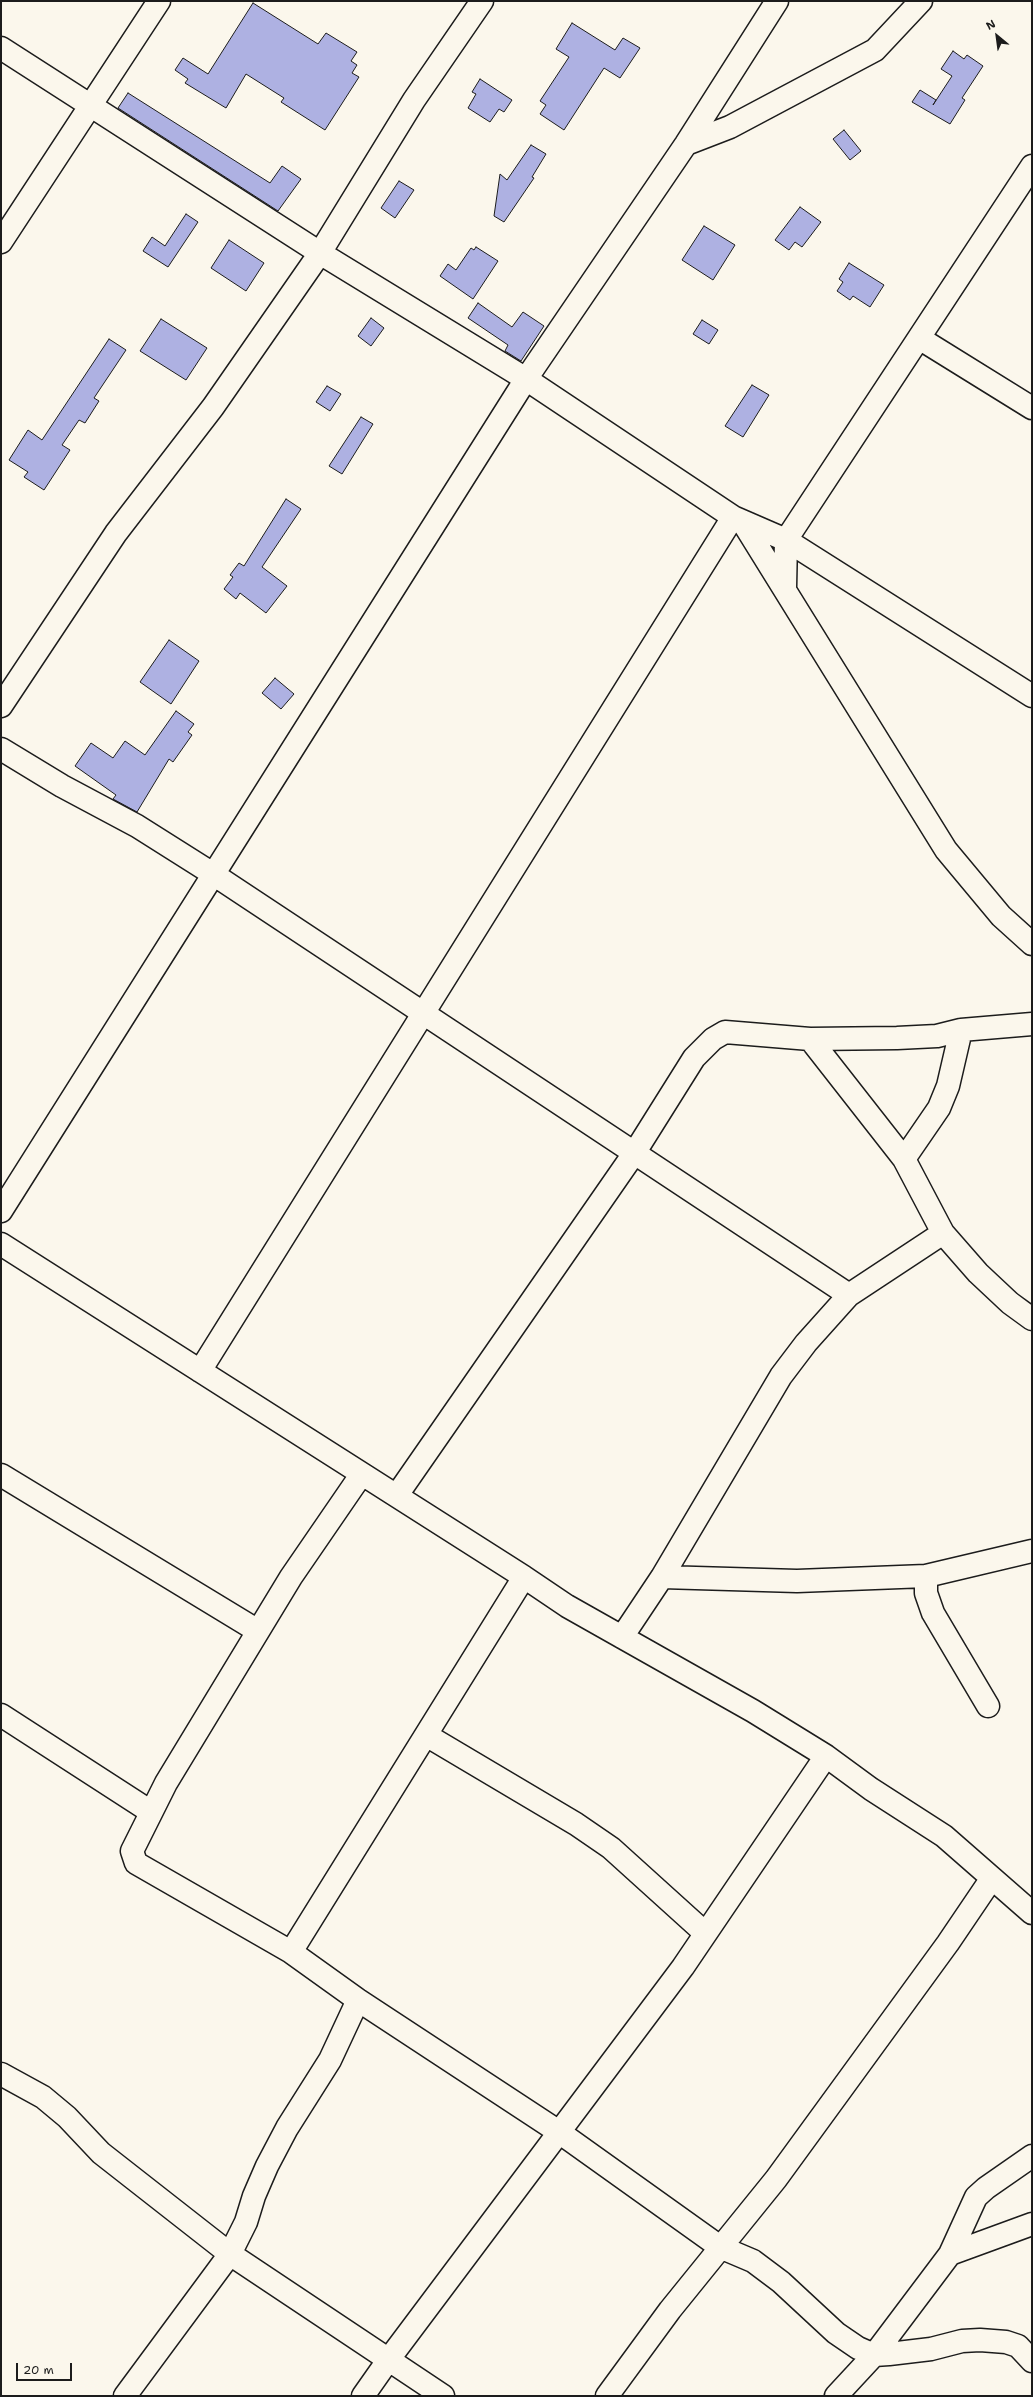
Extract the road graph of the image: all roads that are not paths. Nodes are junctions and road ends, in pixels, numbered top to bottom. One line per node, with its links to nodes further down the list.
1 (160, 1): 6 (street)
2 (482, 1): 10 (street)
3 (778, 1): 7 (street)
4 (921, 1): 7 (street)
5 (1, 48): 6 (street)
6 (90, 105): 9 (street); 10 (street)
7 (686, 144): 12 (street)
8 (1032, 166): 11 (street)
9 (1, 242)
10 (320, 253): 12 (street); 18 (street)
11 (919, 338): 13 (street); 15 (street)
12 (526, 379): 14 (street); 20 (street)
13 (1032, 408)
14 (737, 519): 15 (street); 16 (street); 22 (street)
15 (786, 540): 16 (street); 17 (street)
16 (785, 588): 21 (street)
17 (1032, 696)
18 (1, 706)
19 (1, 750): 20 (street)
20 (213, 874): 22 (street); 28 (street)
21 (1032, 944)
22 (422, 1012): 26 (street); 33 (street)
23 (1032, 1024): 24 (street)
24 (961, 1030): 25 (street); 27 (street)
25 (810, 1038): 26 (street); 27 (street)
26 (635, 1152): 31 (street); 36 (street)
27 (904, 1159): 29 (street)
28 (1, 1211)
29 (943, 1233): 31 (street); 32 (street)
30 (1, 1244): 33 (street)
31 (849, 1295): 40 (street)
32 (1032, 1319)
33 (200, 1371): 35 (street)
34 (1, 1475): 41 (street)
35 (362, 1475): 36 (street); 41 (street)
36 (396, 1495): 39 (street)
37 (1032, 1551): 38 (street)
38 (926, 1576): 40 (street); 43 (street)
39 (524, 1577): 42 (street); 45 (street)
40 (662, 1577): 42 (street)
41 (258, 1631): 47 (street)
42 (622, 1637): 46 (street)
43 (988, 1706)
44 (1, 1715): 47 (street)
45 (426, 1735): 50 (street); 51 (street)
46 (826, 1756): 48 (street); 50 (street)
47 (150, 1812): 51 (street)
48 (992, 1878): 49 (street); 57 (street)
49 (1032, 1913)
50 (706, 1933): 54 (street)
51 (291, 1952): 52 (street)
52 (358, 2000): 54 (street); 58 (street)
53 (1, 2074): 58 (street)
54 (559, 2132): 57 (street); 61 (street)
55 (1032, 2156): 59 (street)
56 (1032, 2224): 59 (street)
57 (720, 2247): 60 (street); 66 (street)
58 (230, 2254): 61 (street); 63 (street)
59 (950, 2254): 60 (street)
60 (874, 2355): 62 (street); 67 (street)
61 (389, 2359): 64 (street); 65 (street)
62 (1032, 2361)
63 (125, 2396)
64 (364, 2396)
65 (443, 2396)
66 (607, 2396)
67 (836, 2396)

